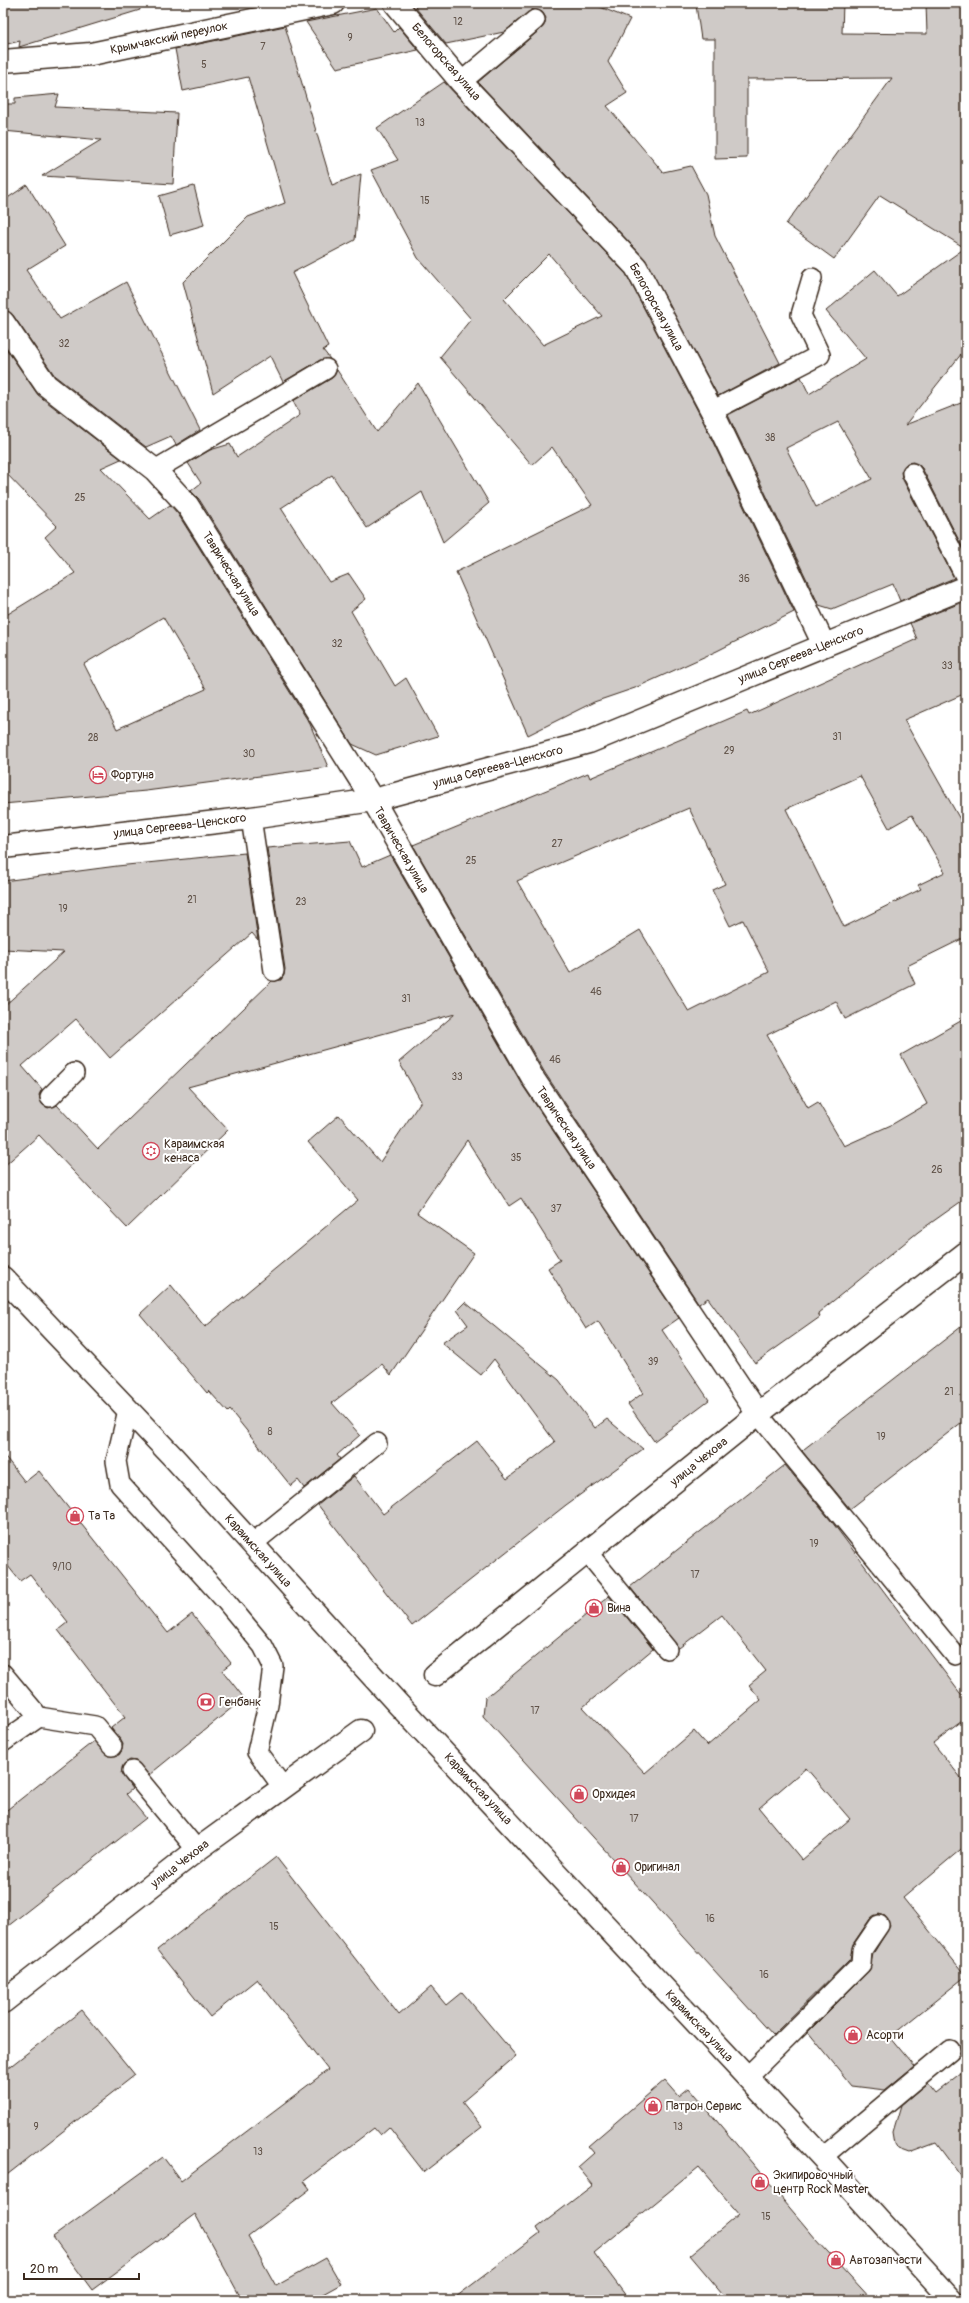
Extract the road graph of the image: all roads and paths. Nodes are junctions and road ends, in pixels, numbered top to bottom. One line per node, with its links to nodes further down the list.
1 (333, 3): 4 (street, Крымчакский переулок)
2 (395, 3): 5 (street, Белогорская улица)
3 (535, 20): 5 (lane)
4 (3, 61)
5 (461, 82): 9 (street, Белогорская улица)
6 (812, 278): 9 (lane)
7 (3, 322): 10 (street, Таврическая улица)
8 (326, 369): 10 (lane)
9 (712, 411): 14 (street, Белогорская улица)
10 (155, 470): 15 (street, Таврическая улица)
11 (912, 473): 12 (lane)
12 (966, 578)
13 (966, 587): 14 (street, улица Сергеева-Ценского)
14 (824, 645): 15 (street, улица Сергеева-Ценского)
15 (373, 800): 16 (street, улица Сергеева-Ценского); 24 (street, Таврическая улица)
16 (251, 818): 17 (street, улица Сергеева-Ценского); 18 (lane)
17 (3, 847)
18 (274, 971)
19 (74, 1073): 20 (lane)
20 (50, 1097)
21 (966, 1253): 24 (street, улица Чехова)
22 (3, 1278): 23 (street, Караимская улица)
23 (128, 1410): 26 (street, Караимская улица); 37 (lane)
24 (758, 1414): 27 (street, улица Чехова); 29 (lane)
25 (377, 1443): 26 (lane)
26 (252, 1544): 42 (street, Караимская улица)
27 (587, 1552): 28 (lane); 31 (street, улица Чехова)
28 (668, 1649)
29 (954, 1655)
30 (3, 1674): 32 (lane)
31 (434, 1675)
32 (39, 1717): 34 (lane); 35 (lane)
33 (361, 1731): 37 (street, улица Чехова)
34 (3, 1742)
35 (112, 1746)
36 (132, 1771): 38 (lane)
37 (282, 1786): 38 (street, улица Чехова)
38 (197, 1850): 40 (street, улица Чехова)
39 (879, 1924): 42 (lane)
40 (3, 2002)
41 (950, 2050): 43 (lane)
42 (747, 2077): 43 (street, Караимская улица)
43 (822, 2157): 44 (street, Караимская улица)
44 (952, 2300)

